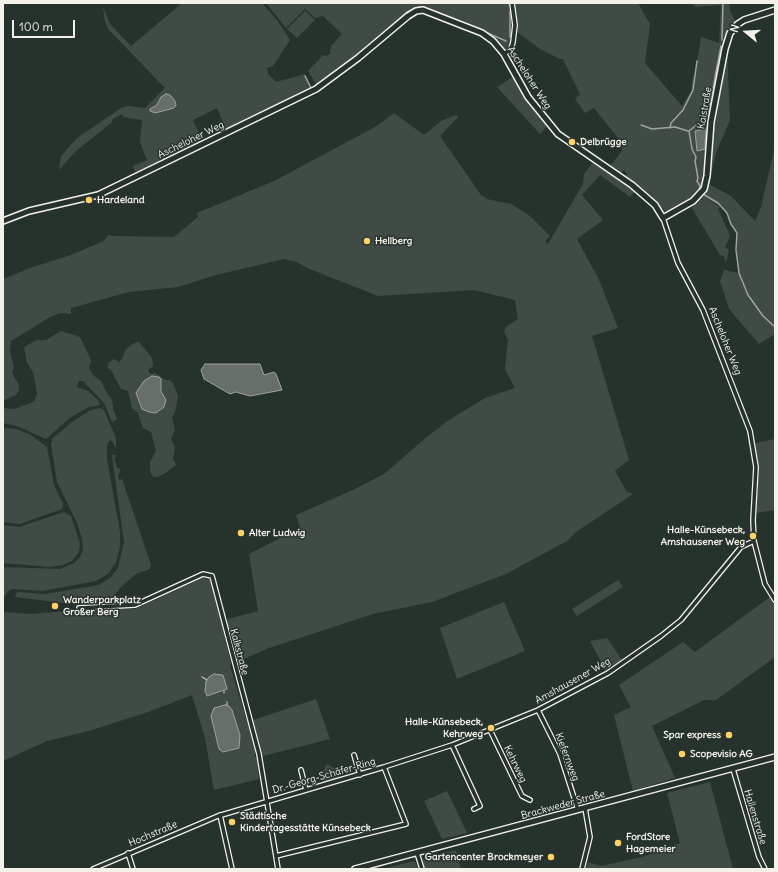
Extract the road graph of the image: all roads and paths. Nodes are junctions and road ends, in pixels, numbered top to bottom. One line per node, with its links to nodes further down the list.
1 (512, 3): 3 (street)
2 (775, 10): 4 (street, Kaistraße)
3 (504, 54): 4 (street, Ascheloher Weg); 5 (street, Ascheloher Weg)
4 (663, 218): 6 (street, Ascheloher Weg)
5 (3, 221)
6 (754, 541): 7 (street, Ascheloher Weg); 9 (street, Amshausener Weg)
7 (775, 600)
8 (79, 608): 19 (street, Kalkstraße)
9 (538, 710): 10 (street, Amshausener Weg); 23 (street, Kiefernweg)
10 (490, 730): 11 (street, Amshausener Weg); 20 (street, Kehrweg)
11 (452, 745): 14 (street, Amshausener Weg); 22 (street)
12 (354, 755): 17 (street)
13 (775, 757): 15 (street, Brackweder Straße)
14 (384, 767): 17 (street, Dr.-Georg-Schäfer-Ring); 27 (street, Dr.-Georg-Schäfer-Ring)
15 (733, 769): 21 (street, Brackweder Straße); 35 (street, Hallenstraße)
16 (301, 770): 18 (street)
17 (360, 775): 18 (street, Dr.-Georg-Schäfer-Ring)
18 (306, 790): 19 (street, Dr.-Georg-Schäfer-Ring)
19 (266, 800): 24 (street, Hochstraße); 27 (street, Kalkstraße)
20 (530, 800)
21 (585, 808): 23 (street, Brackweder Straße); 34 (street)
22 (474, 809)
23 (578, 810): 25 (street, Brackweder Straße)
24 (220, 815): 26 (street, Hochstraße); 30 (street)
25 (417, 853): 32 (street, Brackweder Straße); 33 (street)
26 (128, 854): 28 (street, Hochstraße); 29 (street)
27 (276, 856): 31 (street, Kalkstraße)
28 (93, 869)
29 (133, 869)
30 (232, 869)
31 (278, 869)
32 (355, 869)
33 (422, 869)
34 (582, 869)
35 (765, 869)

